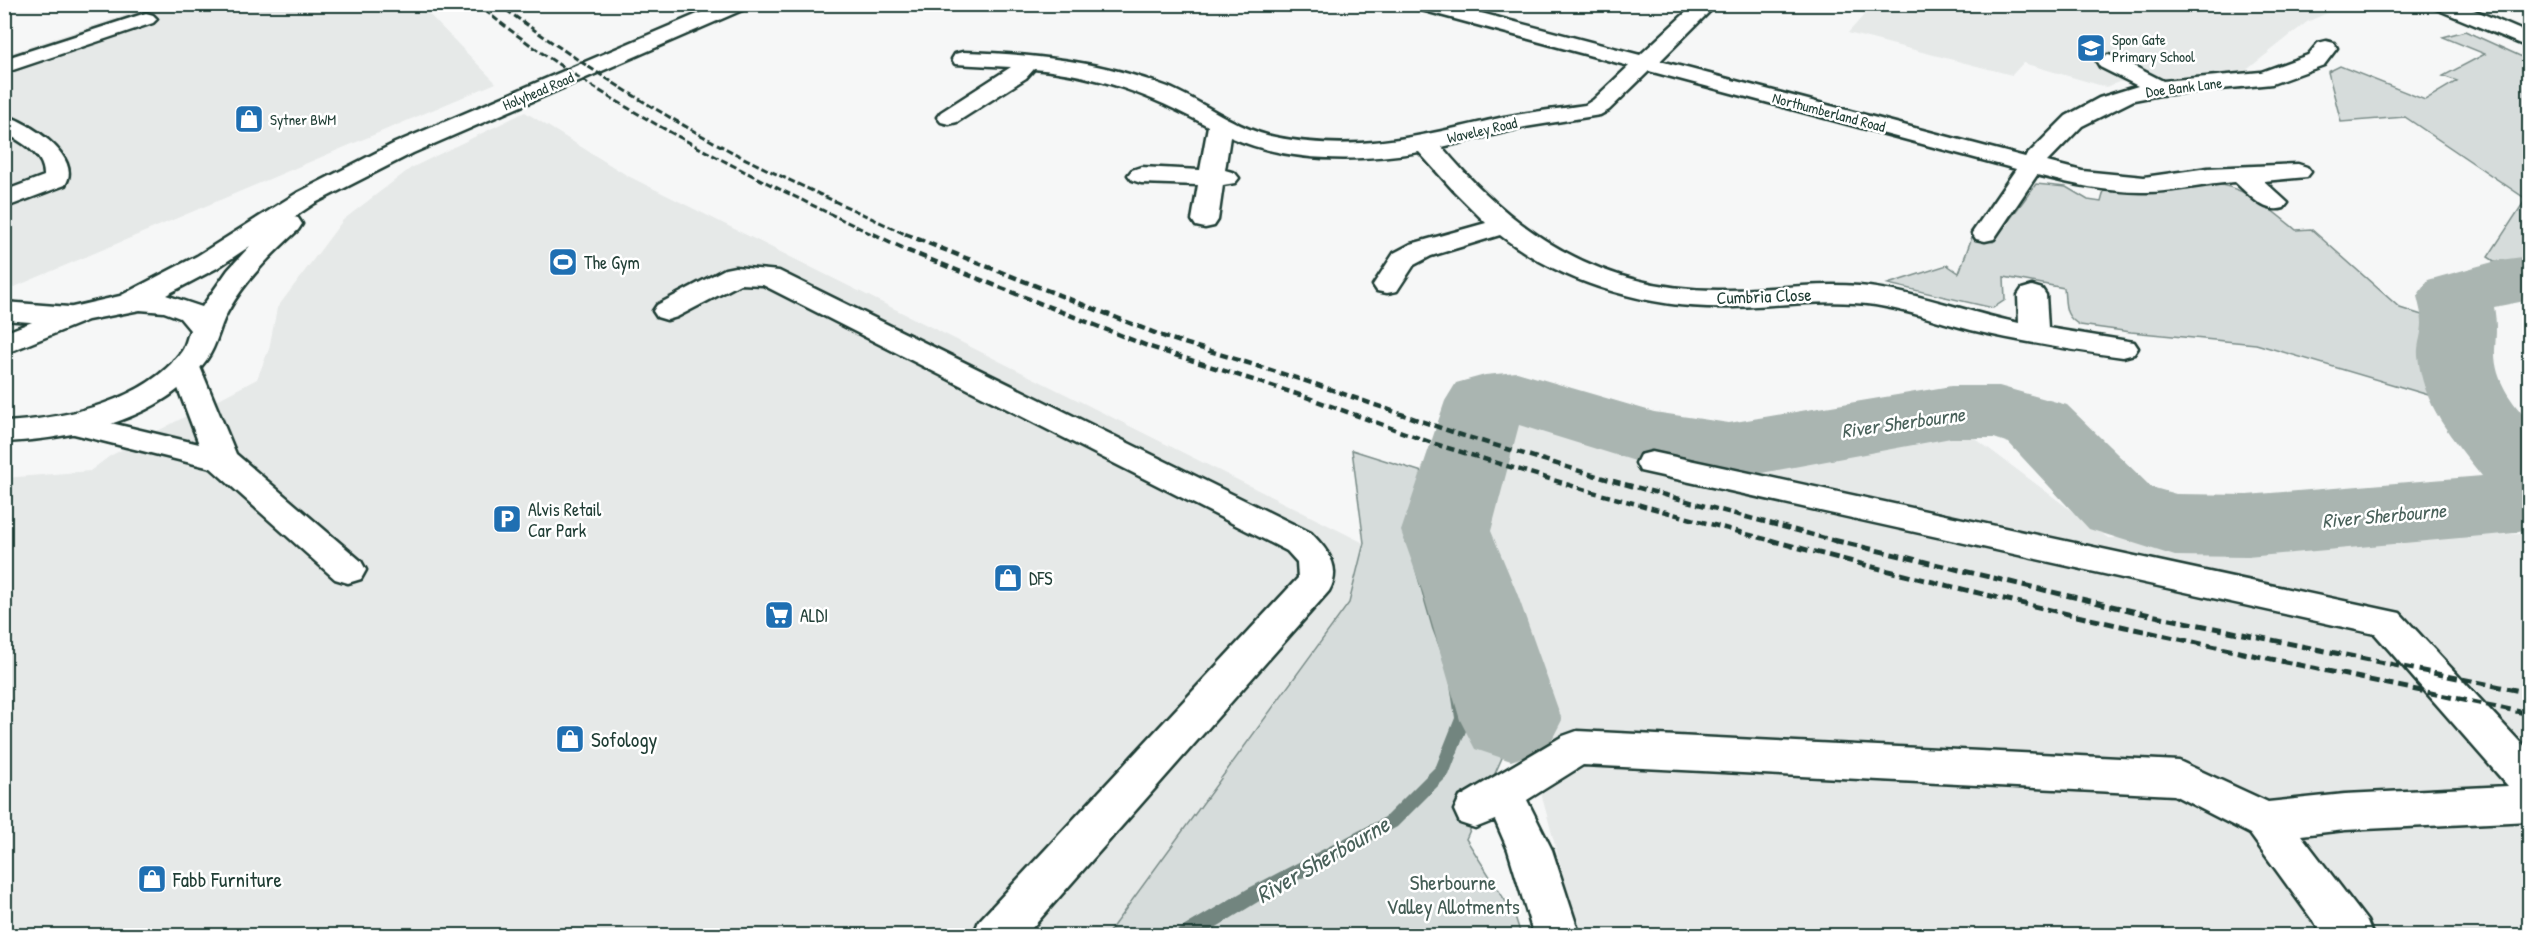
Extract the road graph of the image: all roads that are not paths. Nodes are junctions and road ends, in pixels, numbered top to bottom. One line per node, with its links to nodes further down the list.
1 (740, 4): 23 (main road, Holyhead Road)
2 (1421, 4): 11 (main road, Northumberland Road)
3 (1707, 4): 11 (main road, Waveley Road)
4 (2440, 4): 6 (main road)
5 (146, 19): 12 (main road)
6 (2527, 41)
7 (2326, 48): 13 (main road, Doe Bank Lane)
8 (1036, 56): 9 (main road, Waveley Road); 14 (main road); 16 (main road, Waveley Road)
9 (963, 59)
10 (2108, 62): 13 (main road)
11 (1647, 64): 17 (main road, Waveley Road); 18 (main road, Northumberland Road)
12 (4, 66)
13 (2160, 88): 18 (main road, Doe Bank Lane)
14 (949, 117)
15 (4, 122): 24 (main road)
16 (1220, 125): 17 (main road, Waveley Road); 22 (main road)
17 (1425, 143): 27 (main road, Cumbria Close)
18 (2031, 165): 20 (main road, Northumberland Road); 28 (main road, Doe Bank Lane)
19 (2298, 172): 20 (main road, Northumberland Road)
20 (2240, 174): 25 (main road)
21 (1142, 175): 22 (main road)
22 (1219, 177): 26 (main road)
23 (337, 182): 31 (main road, Holyhead Road); 35 (main road, Holyhead Road)
24 (4, 200)
25 (2275, 203)
26 (1205, 220)
27 (1506, 225): 29 (main road); 36 (main road, Cumbria Close)
28 (1985, 233)
29 (1387, 285)
30 (2032, 295): 36 (main road)
31 (130, 303): 34 (main road); 35 (main road)
32 (4, 311): 34 (main road)
33 (667, 311): 48 (main road)
34 (69, 316): 37 (main road)
35 (205, 329): 39 (main road, Holyhead Road)
36 (2034, 334): 38 (main road, Cumbria Close)
37 (4, 345)
38 (2123, 348)
39 (185, 367): 40 (main road); 42 (main road)
40 (73, 424): 41 (main road); 42 (main road)
41 (4, 432)
42 (222, 460): 44 (main road)
43 (1652, 463): 45 (main road)
44 (348, 570)
45 (2529, 782)
46 (2529, 803): 47 (main road)
47 (2265, 821): 49 (main road); 50 (main road)
48 (995, 936)
49 (1557, 936)
50 (2351, 936)

